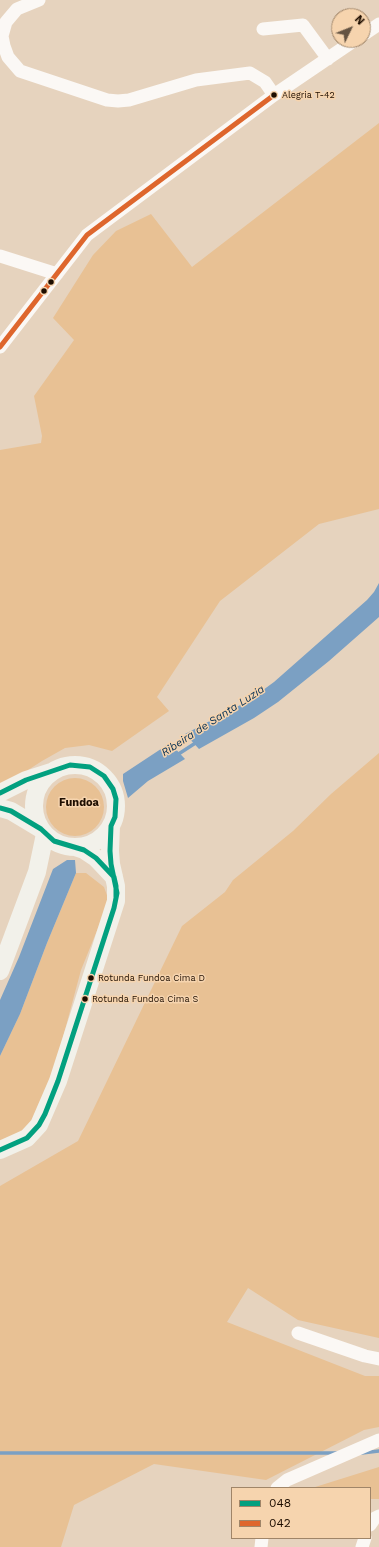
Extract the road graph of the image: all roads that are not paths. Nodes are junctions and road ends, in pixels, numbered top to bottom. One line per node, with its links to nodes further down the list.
1 (39, 0): 5 (street)
2 (263, 29): 4 (street)
3 (344, 48): 4 (street)
4 (328, 59): 5 (street)
5 (274, 95): 7 (street)
6 (0, 256): 7 (street)
7 (57, 274): 8 (street)
8 (0, 347)
9 (51, 772): 10 (main road); 12 (main road); 13 (main road)
10 (0, 793)
11 (0, 808): 13 (main road)
12 (111, 826): 14 (main road); 16 (main road)
13 (43, 831): 14 (main road); 15 (main road)
14 (75, 847): 15 (main road); 16 (main road)
15 (37, 872): 17 (main road)
16 (114, 877): 18 (main road)
17 (0, 971)
18 (0, 1150)
19 (298, 1333): 20 (street)
20 (379, 1359)
21 (379, 1440): 22 (street)
22 (278, 1487)
23 (379, 1516): 24 (street)
24 (371, 1524)

